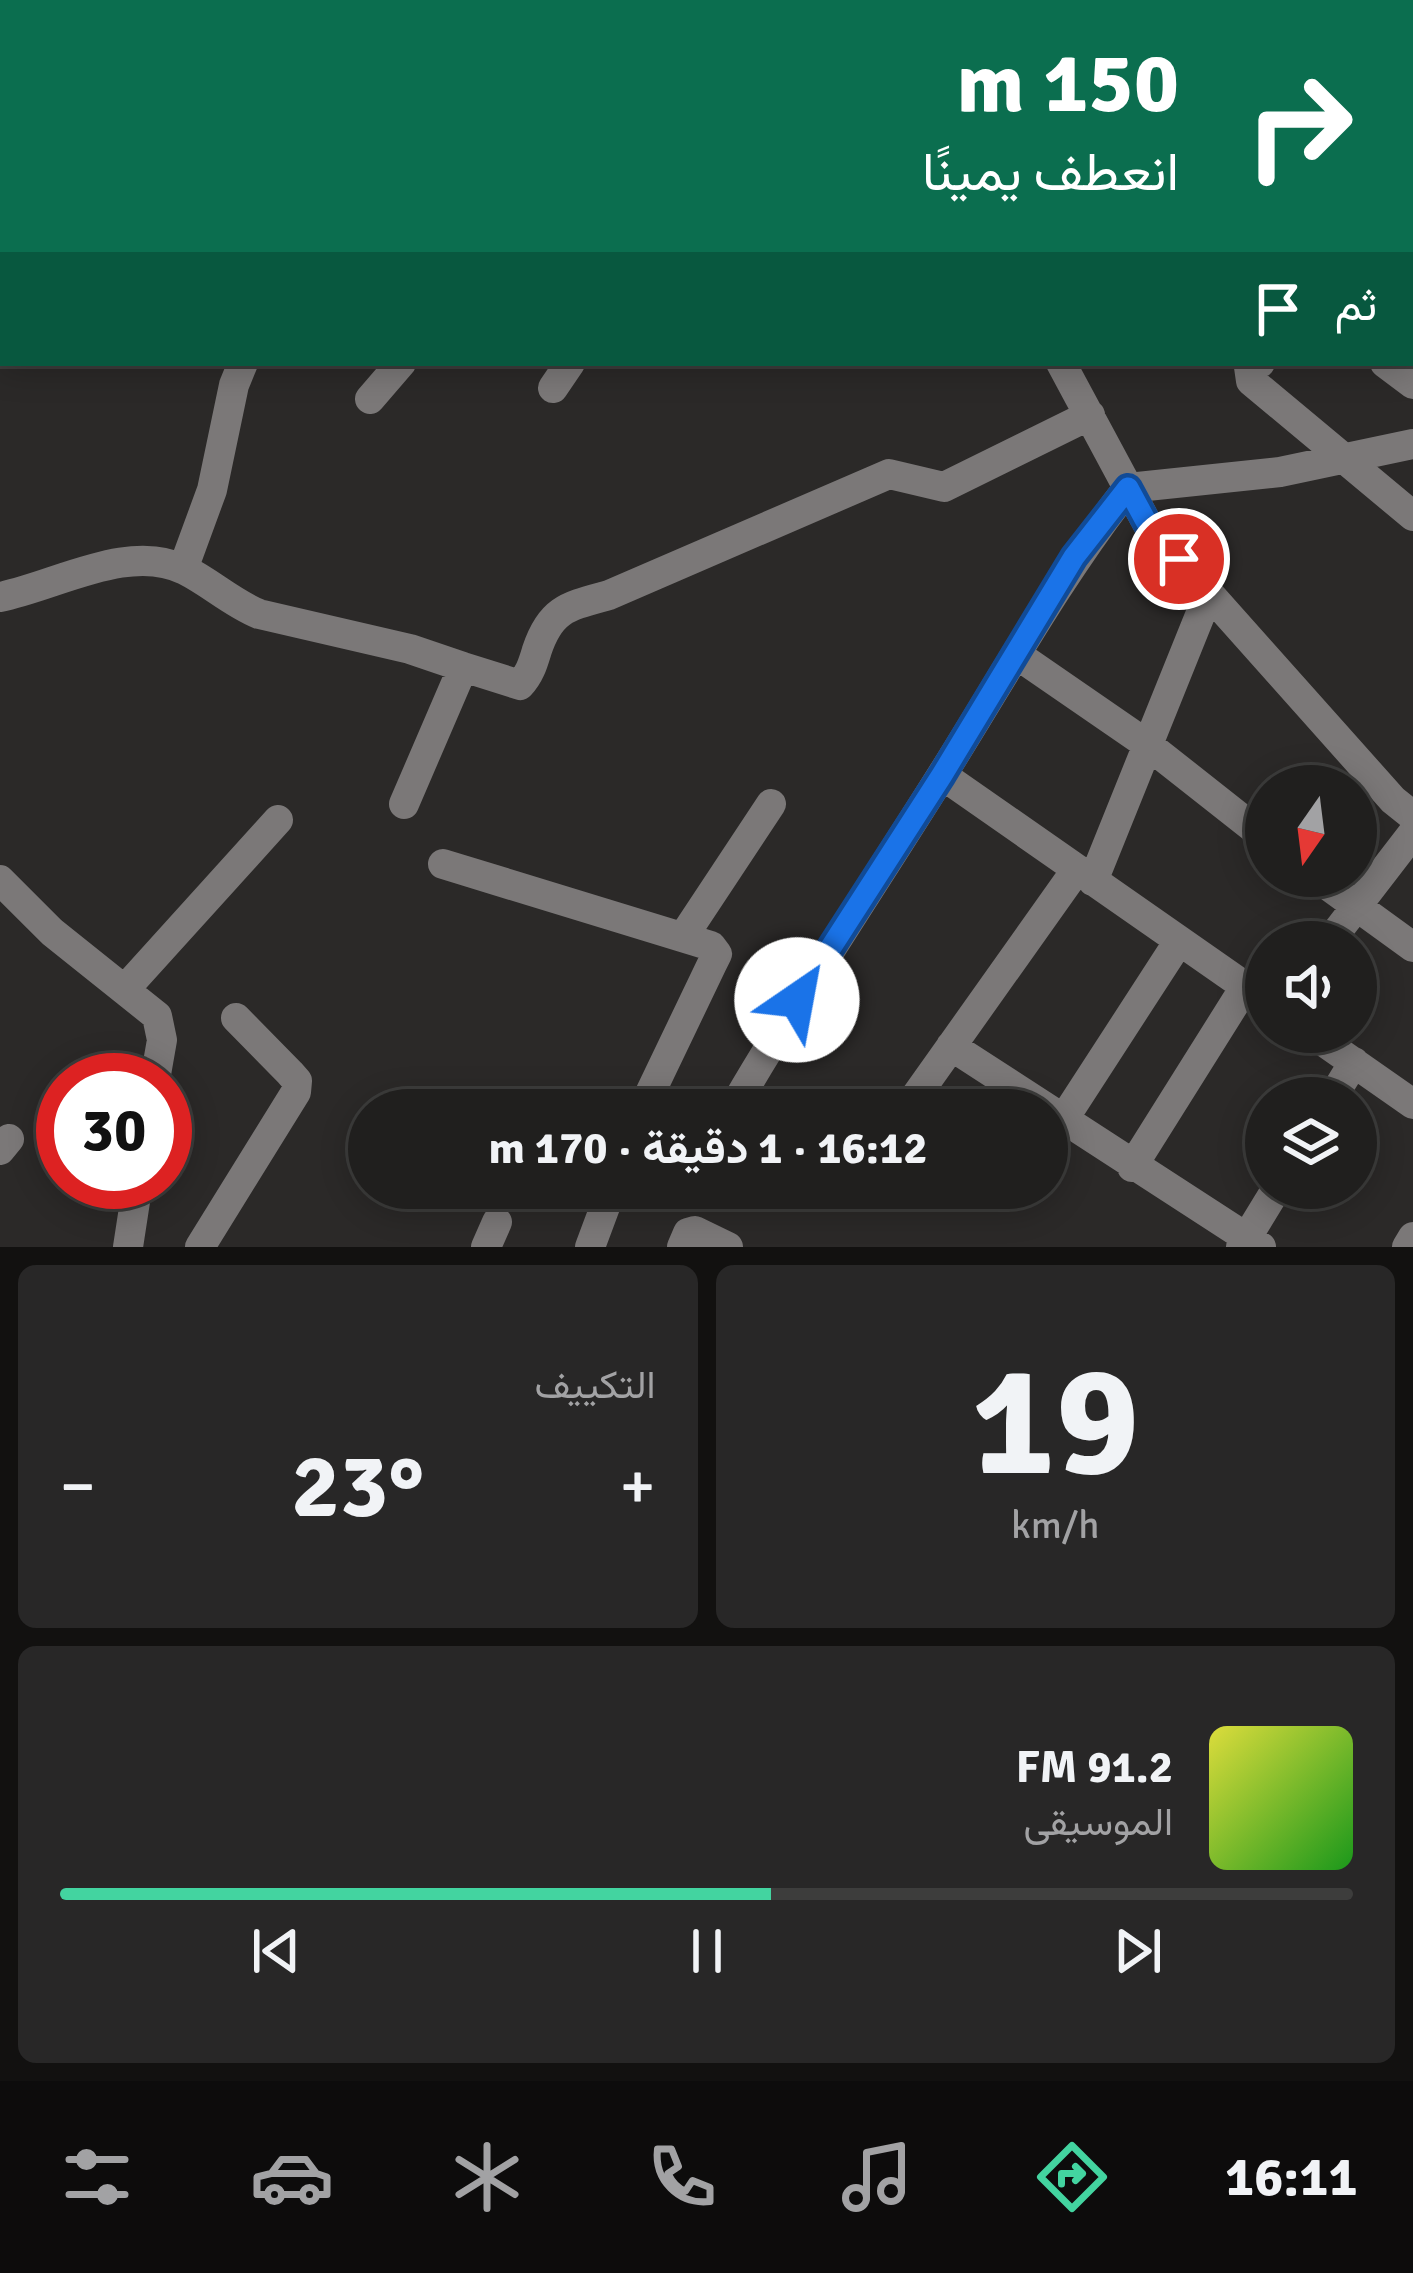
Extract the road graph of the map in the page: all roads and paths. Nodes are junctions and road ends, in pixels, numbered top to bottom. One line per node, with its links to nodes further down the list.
1 (242, 366): 11 (street)
2 (398, 366): 5 (street)
3 (1063, 366): 6 (street)
4 (1252, 366): 8 (street)
5 (370, 399)
6 (1090, 416): 9 (street); 15 (street)
7 (1413, 444): 8 (street)
8 (1346, 460): 9 (street); 10 (street)
9 (1128, 488): 12 (street); 14 (street)
10 (1413, 517)
11 (183, 568): 13 (street); 15 (street)
12 (1209, 593): 16 (street); 20 (street)
13 (0, 597)
14 (1016, 654): 16 (street); 17 (street)
15 (463, 667): 18 (street)
16 (1148, 745): 22 (street); 25 (street)
17 (942, 775): 25 (street); 43 (street)
18 (404, 804)
19 (771, 804): 30 (street)
20 (1413, 816)
21 (278, 820): 34 (street)
22 (1245, 821)
23 (1413, 832): 28 (street)
24 (443, 864): 30 (street)
25 (1085, 875): 31 (street); 37 (street)
26 (0, 880): 34 (street)
27 (1341, 897): 28 (street)
28 (1355, 908): 29 (street); 32 (street)
29 (1345, 921)
30 (683, 937): 42 (street)
31 (1179, 941): 33 (street); 47 (street)
32 (1413, 947)
33 (1245, 986)
34 (126, 988): 38 (street)
35 (1245, 1009): 49 (street)
36 (236, 1018): 56 (street)
37 (951, 1046): 44 (street); 45 (street)
38 (159, 1053)
39 (1341, 1053): 40 (street)
40 (1354, 1062): 41 (street); 46 (street)
41 (1345, 1077)
42 (652, 1089)
43 (744, 1089)
44 (921, 1089)
45 (1016, 1089)
46 (1413, 1104)
47 (1068, 1112)
48 (1068, 1123): 49 (street)
49 (1132, 1166): 54 (street)
50 (134, 1209): 55 (street)
51 (604, 1209): 57 (street)
52 (1266, 1209): 54 (street)
53 (1413, 1237): 60 (street)
54 (1249, 1244)
55 (128, 1247)
56 (200, 1247)
57 (590, 1247)
58 (682, 1247): 59 (street)
59 (728, 1247)
60 (1406, 1247)

